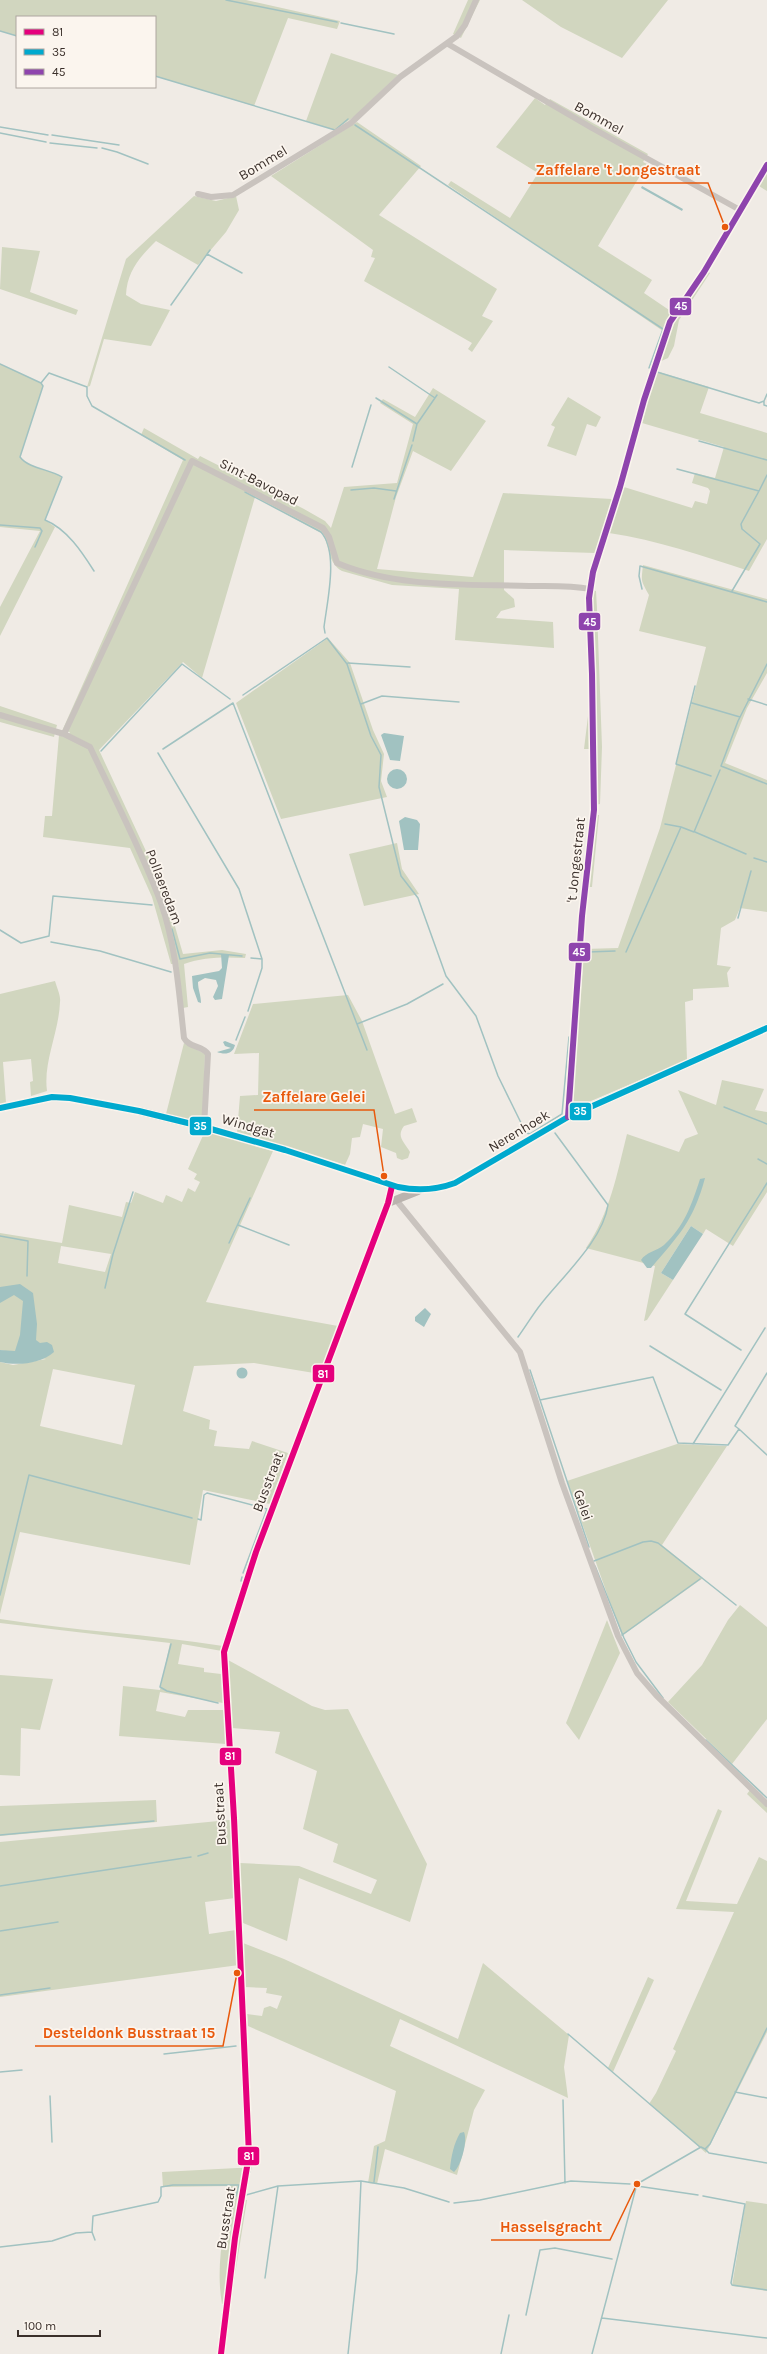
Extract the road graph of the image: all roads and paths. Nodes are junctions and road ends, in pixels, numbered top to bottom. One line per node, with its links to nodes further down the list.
1 (476, 0): 2 (street, Bommel)
2 (448, 44): 4 (street, Bommel); 5 (street, Bommel)
3 (767, 165): 5 (street, 't Jongestraat)
4 (198, 194)
5 (740, 210): 6 (street, 't Jongestraat)
6 (590, 589): 8 (street, Sint-Bavopad); 11 (street, 't Jongestraat)
7 (0, 715): 8 (street, Pollaeredam)
8 (64, 734): 12 (street, Pollaeredam)
9 (767, 1028): 11 (street, Nerenhoek)
10 (0, 1108): 12 (street, Windgat)
11 (568, 1117): 14 (street, Nerenhoek)
12 (204, 1127): 13 (street, Windgat)
13 (392, 1186): 14 (street, Nerenhoek); 16 (street, Busstraat)
14 (421, 1190): 15 (street)
15 (397, 1201): 16 (street); 17 (street, Gelei)
16 (388, 1203): 18 (street, Busstraat)
17 (767, 1804)
18 (221, 2354)

